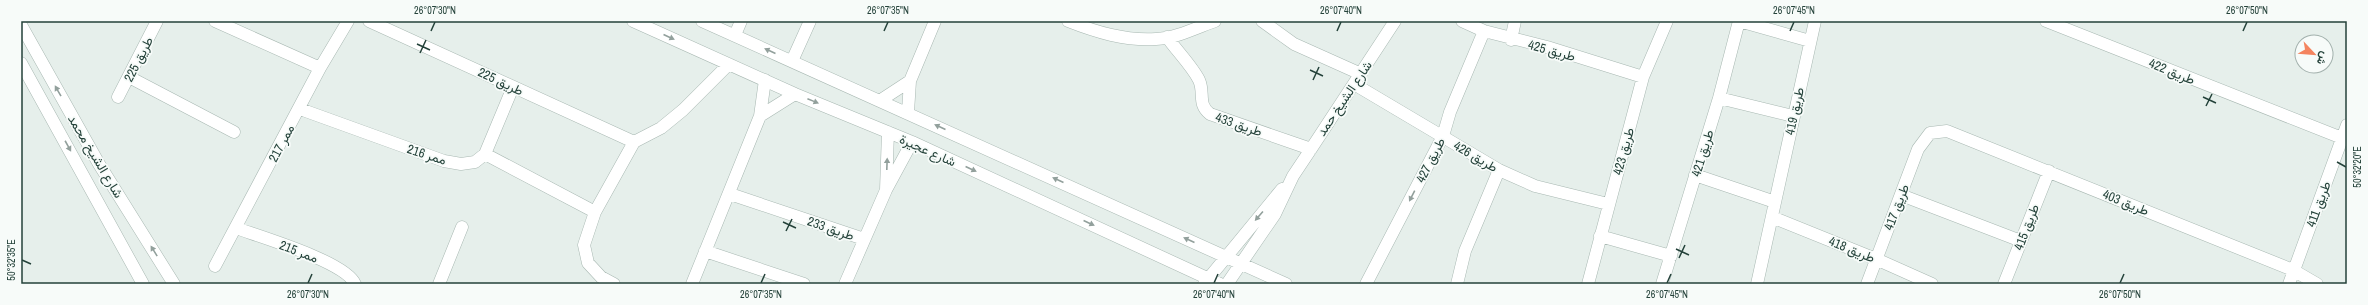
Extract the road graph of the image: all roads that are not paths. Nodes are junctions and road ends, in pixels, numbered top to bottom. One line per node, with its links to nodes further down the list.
1 (157, 21): 31 (street, طريق 225)
2 (215, 21): 30 (street)
3 (348, 21): 30 (street, ممر 217)
4 (369, 21): 36 (street, طريق 225)
5 (633, 21): 29 (street, شارع عجيرة, one-way to 29)
6 (702, 21): 23 (street, شارع عجيرة)
7 (741, 21): 23 (street)
8 (810, 21): 27 (street)
9 (935, 21): 35 (street)
10 (1068, 21): 21 (street)
11 (1215, 21): 24 (street)
12 (1262, 21): 33 (street, طريق 426)
13 (1395, 21): 33 (street, شارع الشيخ حمد)
14 (1462, 21): 22 (street, طريق 425)
15 (1515, 21): 25 (street)
16 (1667, 21): 32 (street, طريق 423)
17 (1739, 21): 26 (street); 39 (street, طريق 421)
18 (1815, 21): 26 (street, طريق 419)
19 (2046, 21): 50 (street, طريق 422)
20 (21, 25): 80 (street, شارع الشيخ محمد, one-way to 20)
21 (1094, 26): 24 (street)
22 (1484, 32): 25 (street, طريق 425); 49 (street, طريق 427)
23 (735, 36): 27 (street, شارع عجيرة, one-way to 23)
24 (1167, 37): 53 (street, طريق 433)
25 (1511, 40): 32 (street, طريق 425)
26 (1810, 41): 44 (street, طريق 419)
27 (792, 61): 40 (street, شارع عجيرة)
28 (21, 63): 79 (street, شارع الشيخ محمد, one-way to 79)
29 (729, 64): 34 (street, شارع عجيرة); 51 (street)
30 (320, 68): 41 (street, ممر 217)
31 (129, 76): 38 (street, طريق 225); 46 (street)
32 (1642, 77): 63 (street, طريق 423)
33 (1357, 79): 49 (street, طريق 426); 53 (street, شارع الشيخ حمد)
34 (765, 80): 37 (street, شارع عجيرة); 43 (street)
35 (910, 81): 40 (street); 42 (street)
36 (513, 86): 51 (street, طريق 225); 54 (street)
37 (795, 94): 43 (street); 47 (street, شارع عجيرة, one-way to 47)
38 (118, 97)
39 (1719, 98): 44 (street); 57 (street, طريق 421)
40 (881, 100): 42 (street, شارع عجيرة)
41 (300, 108): 54 (street, ممر 216); 67 (street, ممر 217)
42 (908, 112): 72 (street, شارع عجيرة, one-way to 42)
43 (760, 116): 60 (street)
44 (1793, 116): 62 (street, طريق 419)
45 (2347, 125): 50 (street, طريق 411)
46 (234, 132)
47 (888, 132): 52 (street, شارع عجيرة); 59 (street, one-way to 47)
48 (1930, 133): 56 (street, طريق 403); 61 (street, طريق 417)
49 (1443, 136): 55 (street, طريق 426); 90 (street, طريق 427, one-way to 90)
50 (2342, 138): 77 (street, طريق 411)
51 (634, 142): 64 (street)
52 (912, 142): 59 (street); 78 (street, شارع عجيرة, one-way to 78)
53 (1311, 149): 58 (street, شارع الشيخ حمد)
54 (485, 154): 64 (street)
55 (1499, 170): 63 (street, طريق 426); 91 (street)
56 (2049, 171): 70 (street, طريق 415); 77 (street, طريق 403)
57 (1695, 175): 62 (street); 73 (street, طريق 421)
58 (1293, 176): 72 (street, شارع الشيخ حمد, one-way to 72); 75 (street, شارع الشيخ حمد)
59 (886, 190): 69 (street)
60 (730, 194): 69 (street, طريق 233); 71 (street)
61 (1901, 195): 70 (street); 74 (street, طريق 417)
62 (1775, 202): 65 (street, طريق 419)
63 (1608, 204): 68 (street, طريق 423)
64 (595, 212): 83 (street)
65 (1772, 217): 74 (street, طريق 418); 94 (street, طريق 419)
66 (462, 227): 82 (street)
67 (236, 228): 76 (street, ممر 217); 81 (street, ممر 215)
68 (1600, 236): 73 (street); 92 (street, طريق 423)
69 (864, 239): 86 (street)
70 (2021, 241): 97 (street, طريق 415)
71 (705, 251): 84 (street); 85 (street)
72 (1225, 256): 75 (street, شارع عجيرة); 78 (street, شارع الشيخ حمد)
73 (1671, 256): 93 (street, طريق 421)
74 (1876, 259): 95 (street, طريق 417); 96 (street, طريق 418)
75 (1242, 264): 88 (street, شارع الشيخ حمد); 89 (street, شارع عجيرة)
76 (215, 266)
77 (2293, 270): 98 (street, طريق 411); 99 (street, طريق 403)
78 (1206, 281): 87 (street, شارع عجيرة)
79 (143, 284)
80 (174, 284)
81 (355, 284)
82 (439, 284)
83 (614, 284)
84 (692, 284)
85 (804, 284)
86 (845, 284)
87 (1220, 284)
88 (1227, 284)
89 (1286, 284)
90 (1366, 284)
91 (1457, 284)
92 (1588, 284)
93 (1662, 284)
94 (1757, 284)
95 (1867, 284)
96 (1932, 284)
97 (2004, 284)
98 (2289, 284)
99 (2317, 284)

